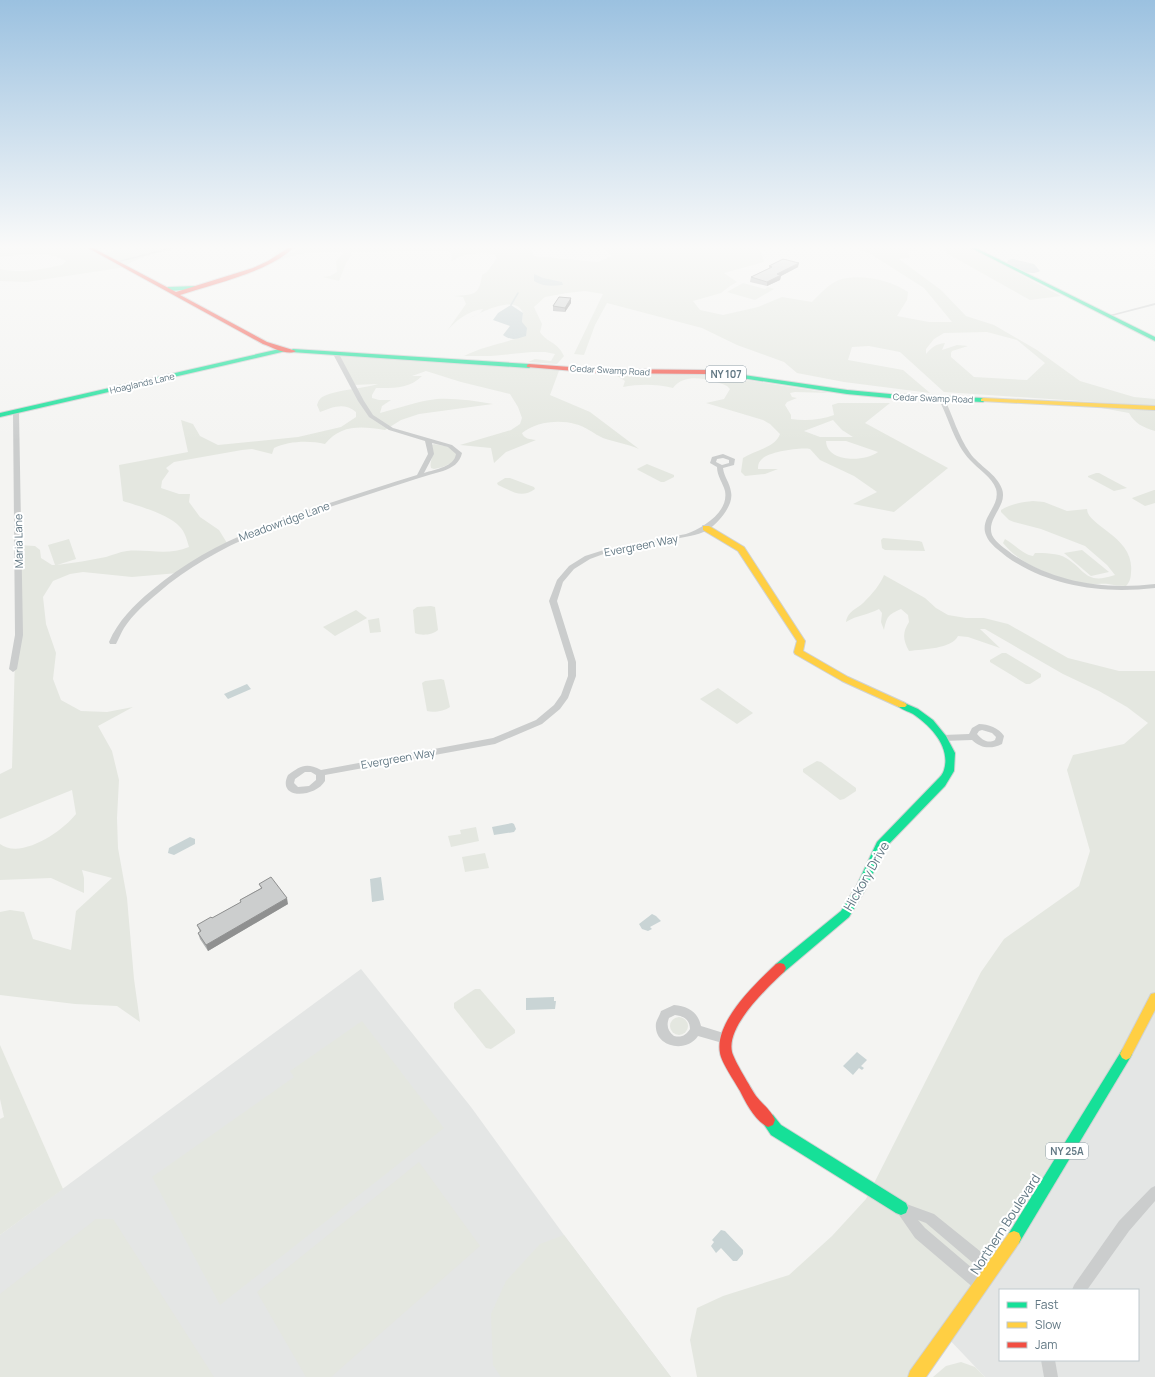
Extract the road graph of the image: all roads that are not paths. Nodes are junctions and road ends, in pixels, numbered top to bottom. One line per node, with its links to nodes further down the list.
1 (209, 312): 6 (main road, Cedar Swamp Road / NY 107)
2 (1101, 312): 4 (main road)
3 (1123, 312): 4 (street)
4 (1108, 316): 5 (main road)
5 (1155, 340)
6 (284, 350): 7 (main road, Cedar Swamp Road / NY 107); 10 (main road, Hoaglands Lane)
7 (336, 354): 8 (main road, Cedar Swamp Road / NY 107); 12 (street, Meadowridge Lane)
8 (942, 398): 9 (main road, Cedar Swamp Road / NY 107); 16 (street)
9 (1155, 408)
10 (16, 412): 11 (main road, Hoaglands Lane); 18 (street, Maria Lane)
11 (0, 415)
12 (428, 440): 14 (street); 14 (street, Meadowridge Lane)
13 (720, 466): 15 (street, Evergreen Way)
14 (420, 476): 17 (street, Meadowridge Lane)
15 (706, 528): 20 (main road, Hickory Drive); 21 (street, Evergreen Way)
16 (1155, 586)
17 (113, 642)
18 (13, 669)
19 (974, 737): 20 (street)
20 (943, 738): 24 (main road, Hickory Drive)
21 (320, 773)
22 (1155, 998): 27 (main road, Northern Boulevard / NY 25A)
23 (696, 1030): 24 (street)
24 (726, 1039): 26 (main road)
25 (1155, 1192): 29 (street)
26 (901, 1208): 27 (street); 28 (street)
27 (992, 1269): 28 (main road, Northern Boulevard / NY 25A)
28 (981, 1285): 31 (main road, Northern Boulevard / NY 25A)
29 (1080, 1289)
30 (1048, 1361): 32 (street)
31 (916, 1377)
32 (1051, 1377)

